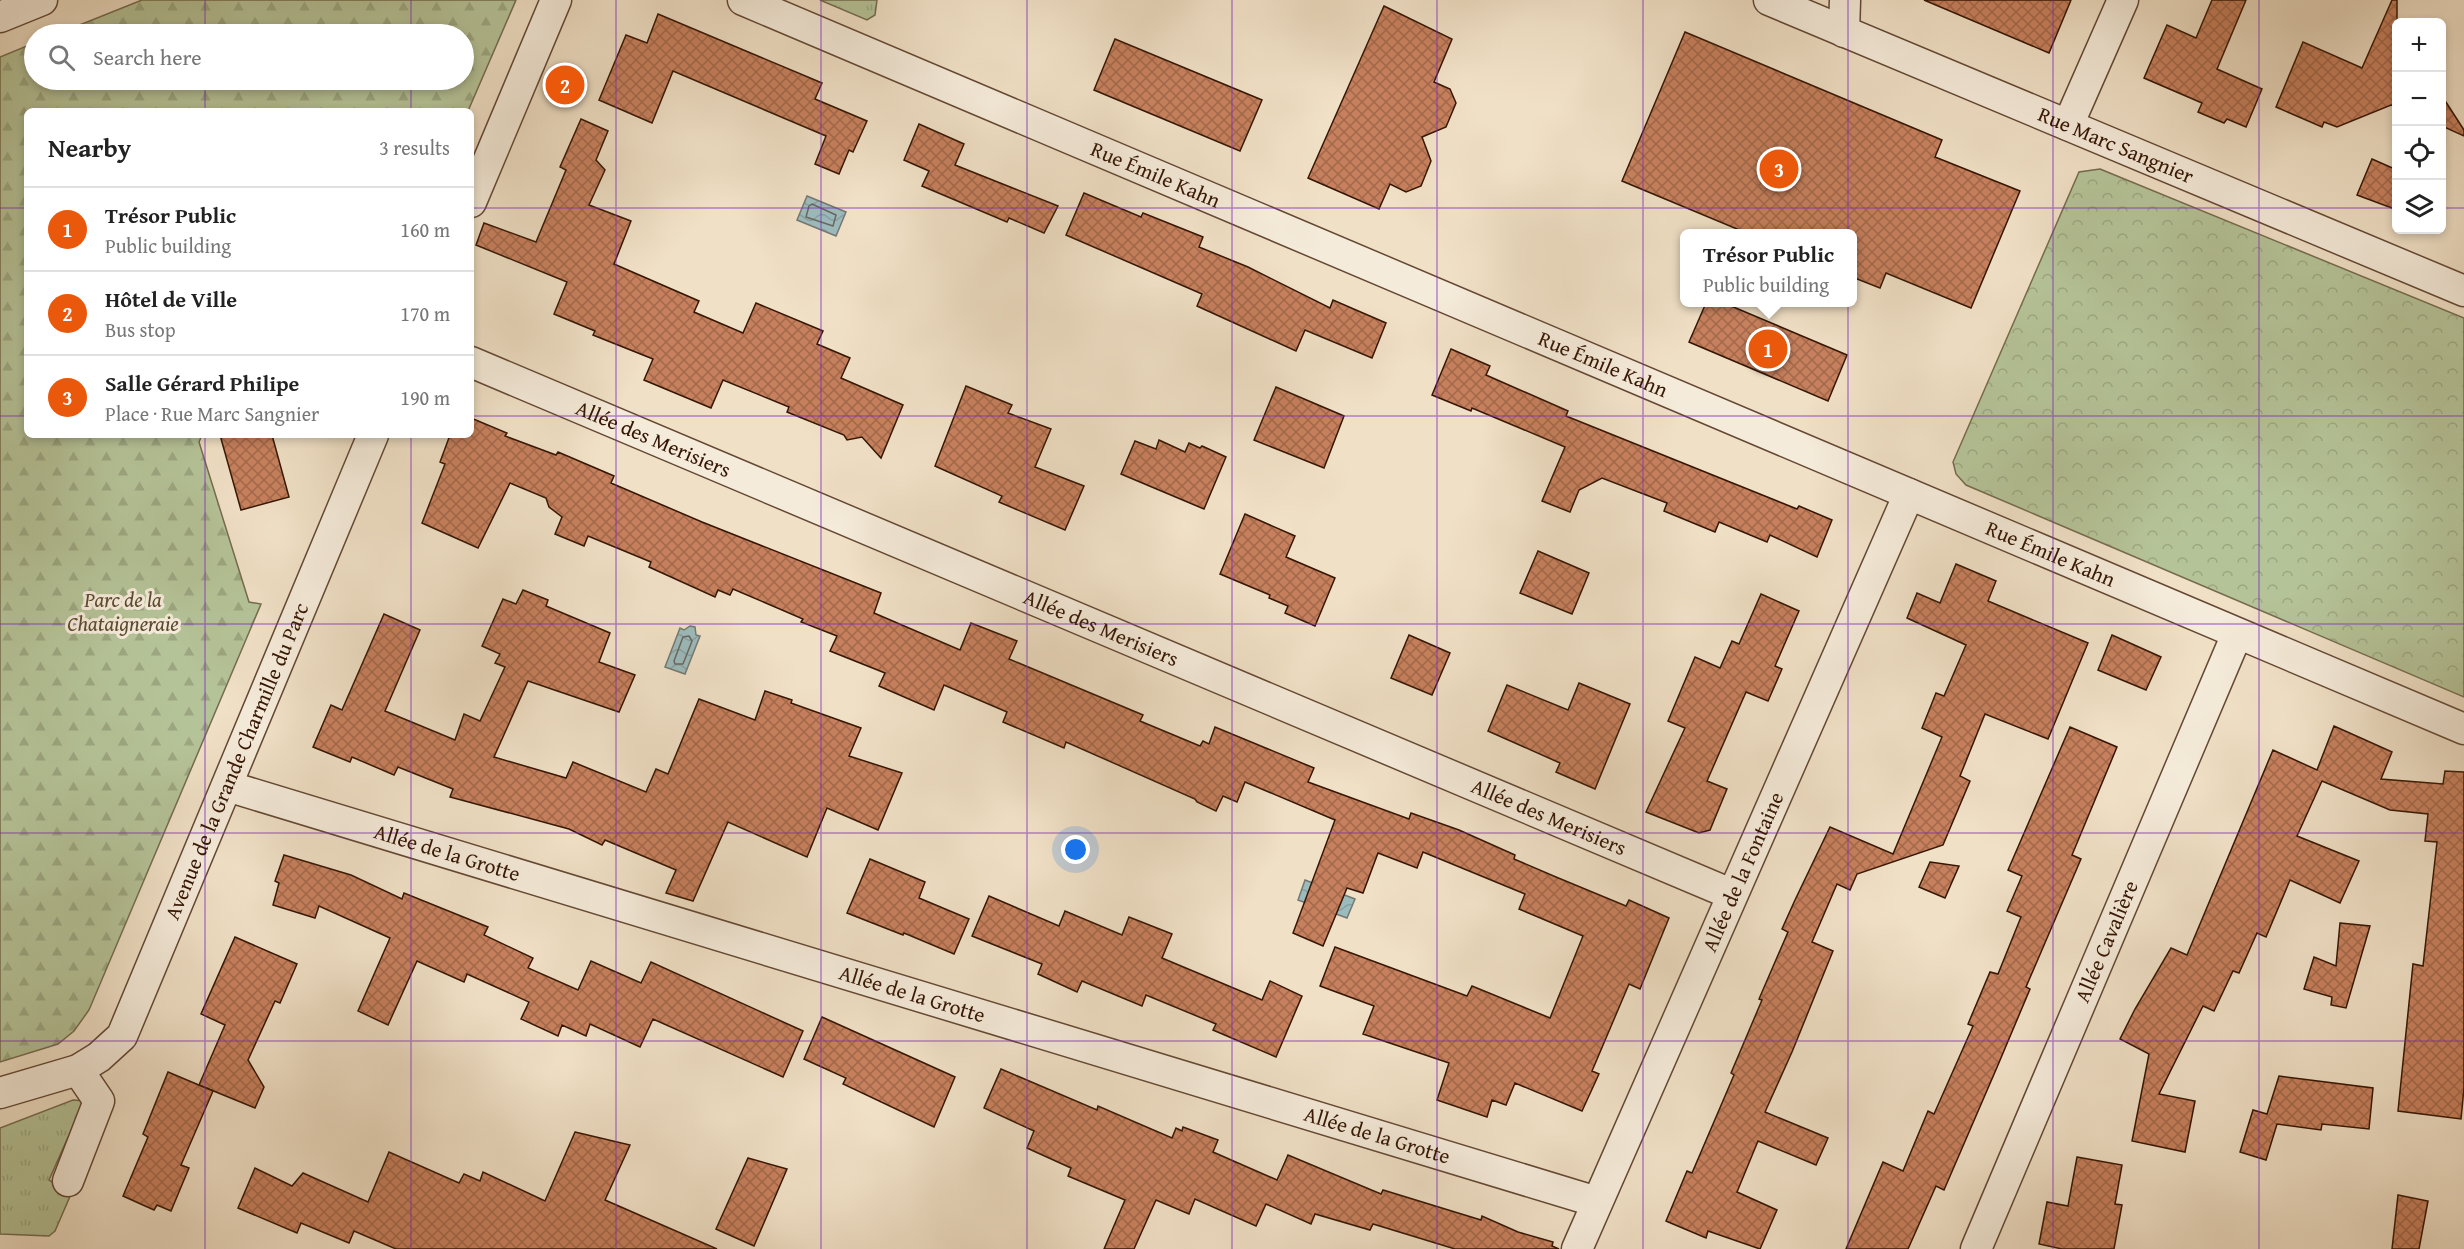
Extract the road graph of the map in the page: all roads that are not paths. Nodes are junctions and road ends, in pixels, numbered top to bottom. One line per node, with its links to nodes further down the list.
1 (556, 0): 10 (street)
2 (743, 0): 14 (street, Rue Émile Kahn)
3 (1769, 0): 8 (street, Rue Marc Sangnier)
4 (1845, 0): 8 (street)
5 (2123, 0): 9 (street)
6 (37, 1): 7 (street)
7 (0, 17)
8 (1844, 32): 9 (street, Rue Marc Sangnier)
9 (2068, 125): 11 (street, Rue Marc Sangnier)
10 (474, 195)
11 (2464, 291)
12 (474, 363): 18 (street, Allée des Merisiers)
13 (372, 438): 17 (street, Avenue de la Grande Charmille du Parc)
14 (1909, 494): 15 (street, Rue Émile Kahn); 18 (street, Allée de la Fontaine)
15 (2237, 634): 16 (street, Rue Émile Kahn); 24 (street, Allée Cavalière)
16 (2464, 729)
17 (227, 786): 19 (street, Avenue de la Grande Charmille du Parc); 22 (street, Allée de la Grotte)
18 (1731, 894): 22 (street, Allée de la Fontaine)
19 (78, 1070): 20 (street, Avenue de la Grande Charmille du Parc); 21 (street)
20 (0, 1093)
21 (68, 1181)
22 (1597, 1202): 23 (street, Allée de la Fontaine)
23 (1576, 1249)
24 (1976, 1249)

